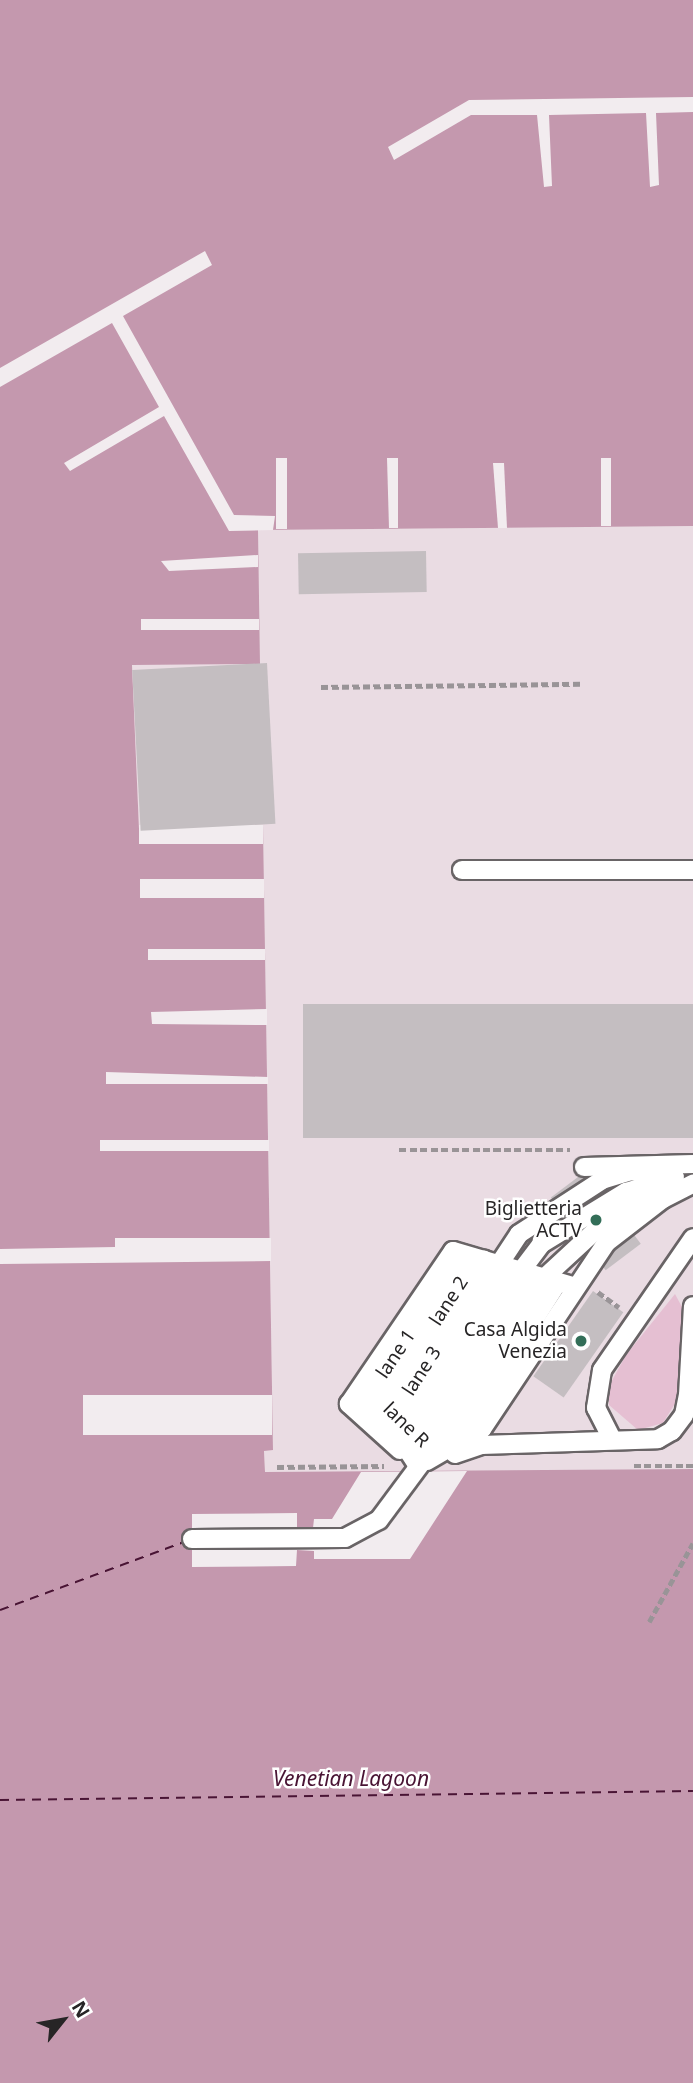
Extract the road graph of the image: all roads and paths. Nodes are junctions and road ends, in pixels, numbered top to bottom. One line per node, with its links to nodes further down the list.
1 (581, 684): 2 (path)
2 (321, 687)
3 (462, 870): 4 (lane)
4 (693, 870)
5 (399, 1150): 6 (path)
6 (573, 1150)
7 (693, 1164): 8 (lane)
8 (584, 1167)
9 (693, 1176): 10 (lane)
10 (675, 1177): 13 (lane); 13 (lane)
11 (693, 1184): 13 (lane)
12 (693, 1238): 15 (lane)
13 (514, 1269): 16 (lane); 16 (lane, lane 3); 16 (lane); 16 (lane, lane 1); 16 (lane, lane R)
14 (693, 1306): 15 (lane)
15 (612, 1439): 16 (lane)
16 (418, 1466): 17 (lane)
17 (192, 1539)
18 (693, 1543): 19 (path)
19 (649, 1622)

